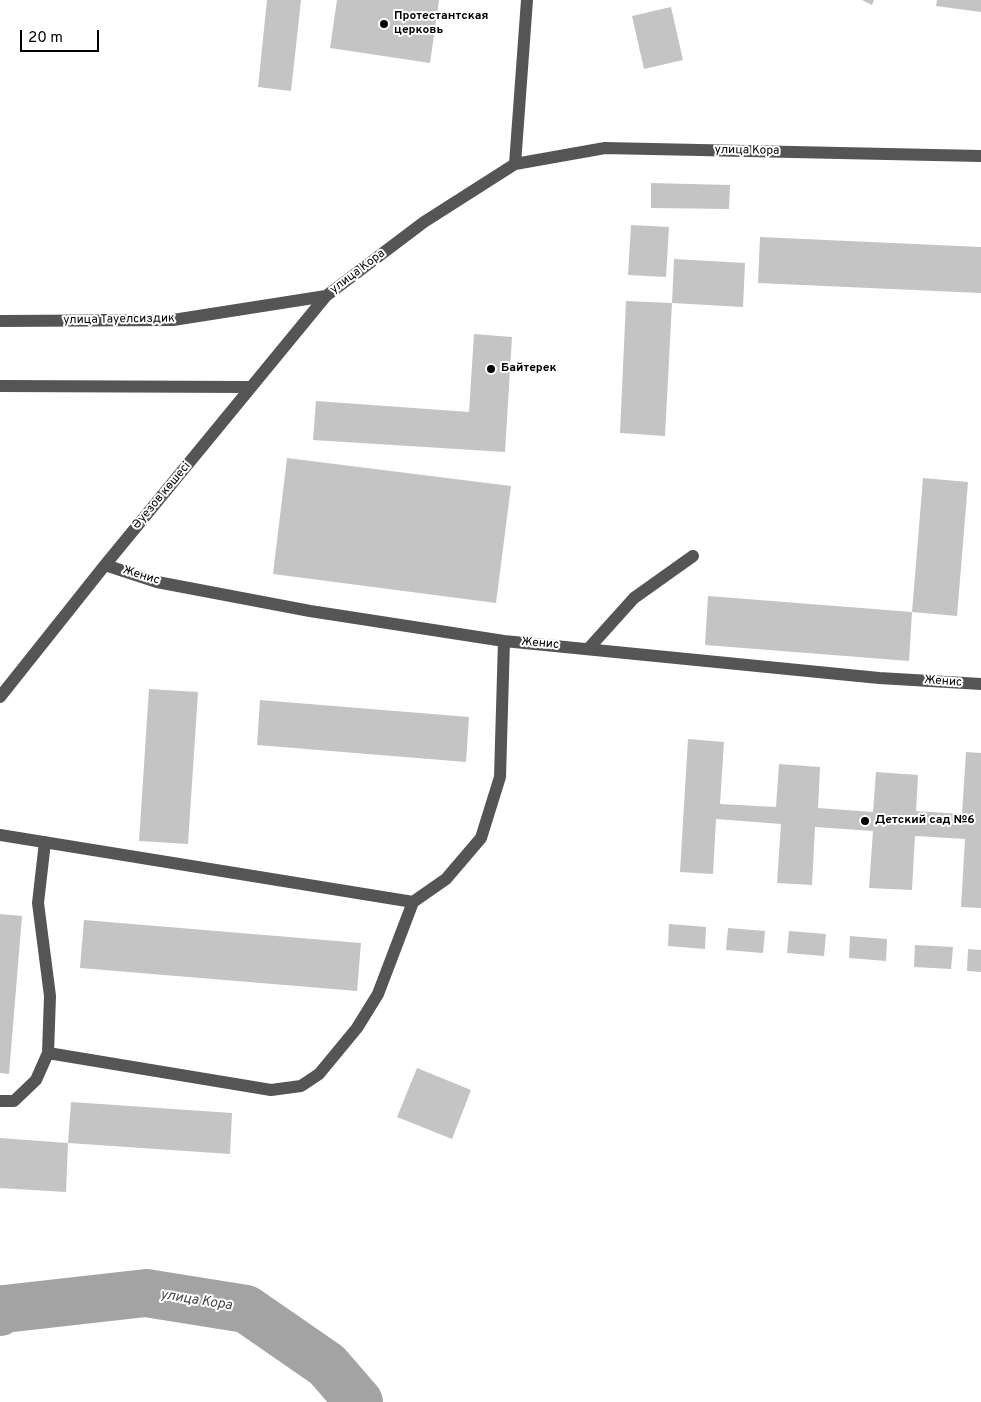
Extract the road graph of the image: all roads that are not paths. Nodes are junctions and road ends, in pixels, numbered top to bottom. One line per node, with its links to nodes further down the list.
1 (527, 0): 3 (street)
2 (981, 156): 3 (street, улица Кора)
3 (515, 164): 4 (street, улица Кора)
4 (326, 296): 5 (street, улица Тауелсиздик); 7 (street, Әуезов көшесі)
5 (0, 321)
6 (0, 386): 7 (street)
7 (251, 388): 9 (street, Әуезов көшесі)
8 (692, 556): 11 (street)
9 (105, 565): 10 (street, Женис); 13 (street, Әуезов көшесі)
10 (504, 641): 11 (street, Женис); 16 (street)
11 (590, 648): 12 (street, Женис)
12 (981, 684)
13 (0, 697)
14 (0, 835): 15 (street)
15 (45, 842): 16 (street); 17 (street)
16 (413, 902): 17 (street)
17 (48, 1053): 18 (street)
18 (0, 1101)

